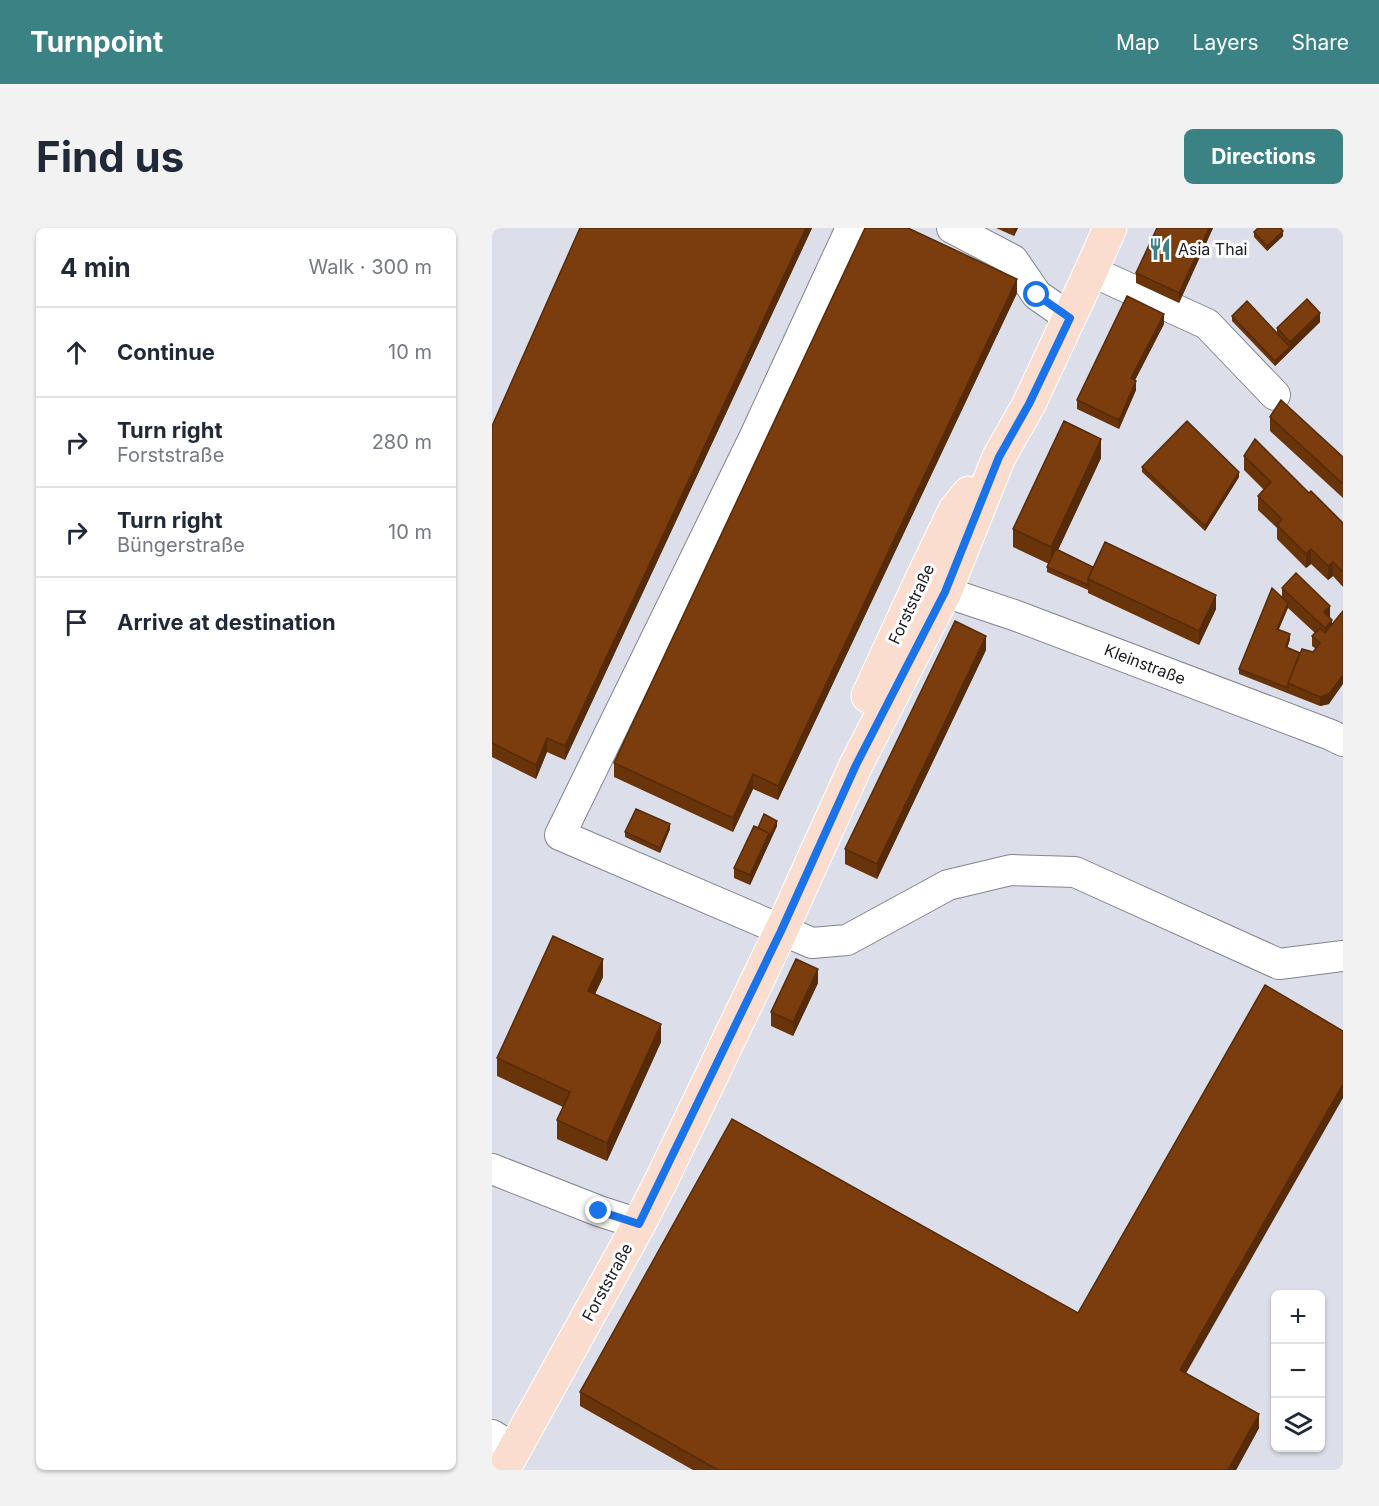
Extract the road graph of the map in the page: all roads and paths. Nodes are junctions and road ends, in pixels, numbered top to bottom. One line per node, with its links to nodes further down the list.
1 (851, 228): 11 (street)
2 (952, 228): 5 (street)
3 (1110, 228): 4 (main road, Forststraße)
4 (1091, 272): 5 (main road, Forststraße); 6 (street)
5 (1070, 318): 7 (main road, Forststraße)
6 (1275, 395)
7 (999, 457): 8 (main road, Forststraße); 10 (main road, Forststraße)
8 (945, 592): 9 (street, Kleinstraße); 10 (main road, Forststraße)
9 (1339, 732)
10 (856, 765): 11 (main road, Forststraße)
11 (781, 931): 12 (street); 14 (main road, Forststraße)
12 (1343, 956)
13 (492, 1169): 14 (street)
14 (639, 1224): 15 (main road, Forststraße)
15 (503, 1451)

